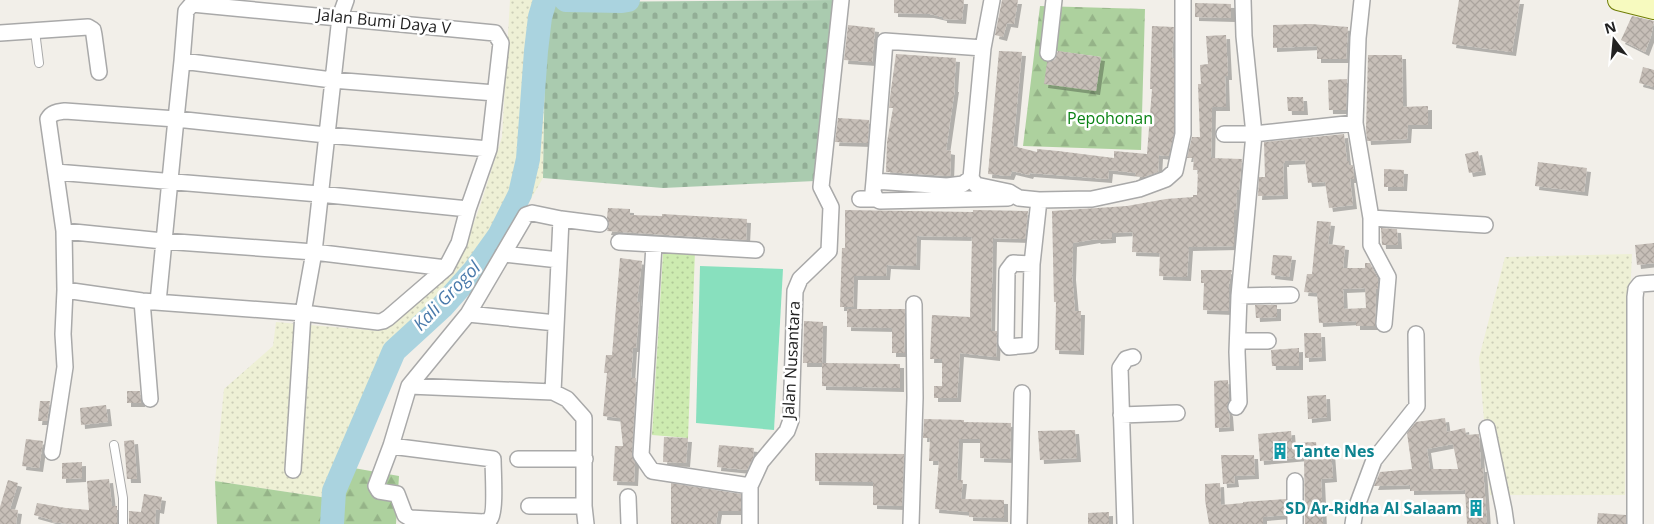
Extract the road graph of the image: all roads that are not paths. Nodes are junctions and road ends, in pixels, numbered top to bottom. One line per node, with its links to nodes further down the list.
1 (346, 0): 10 (street)
2 (841, 0): 81 (street, Jalan Nusantara)
3 (992, 0): 13 (street)
4 (1054, 0): 14 (street)
5 (1184, 0): 35 (street)
6 (1244, 0): 23 (street)
7 (1362, 0): 21 (street)
8 (1618, 0): 9 (main road)
9 (1654, 9)
10 (340, 17): 15 (street, Jalan Bumi Daya V); 18 (street); 19 (street, Jalan Bumi Daya V)
11 (34, 31): 12 (street); 16 (lane); 17 (street)
12 (0, 33)
13 (983, 48): 28 (street); 29 (street)
14 (1048, 53)
15 (182, 61): 18 (street); 20 (street)
16 (39, 63)
17 (99, 72)
18 (332, 80): 19 (street); 24 (street)
19 (496, 93): 25 (street)
20 (176, 119): 24 (street); 26 (street); 27 (street)
21 (1355, 123): 23 (street); 37 (street)
22 (1224, 134): 23 (street)
23 (1254, 134): 54 (street)
24 (326, 135): 25 (street); 30 (street)
25 (489, 149): 36 (street)
26 (56, 172): 27 (street); 41 (street)
27 (170, 181): 30 (street); 42 (street)
28 (874, 181): 29 (street); 33 (street)
29 (967, 181): 31 (street); 34 (street)
30 (319, 194): 36 (street); 46 (street)
31 (1019, 198): 34 (street); 35 (street)
32 (860, 199): 33 (street)
33 (876, 199): 34 (street)
34 (958, 199)
35 (1039, 200): 49 (street)
36 (468, 209): 50 (street)
37 (1371, 218): 40 (street); 61 (street)
38 (561, 219): 39 (street); 47 (street); 48 (street)
39 (600, 224)
40 (1485, 225)
41 (64, 231): 42 (street); 52 (street)
42 (163, 241): 46 (street); 56 (street)
43 (619, 242): 44 (street)
44 (654, 244): 45 (street); 81 (street)
45 (756, 250)
46 (314, 252): 50 (street); 58 (street)
47 (503, 254): 48 (street); 59 (street)
48 (559, 260): 60 (street)
49 (1032, 264): 49 (street)
50 (446, 268): 58 (street)
51 (1654, 283): 95 (street)
52 (65, 290): 55 (street); 76 (street)
53 (1291, 295): 54 (street)
54 (1239, 296): 63 (street)
55 (142, 301): 56 (street); 69 (street)
56 (158, 302): 58 (street)
57 (914, 304): 89 (street)
58 (303, 313): 79 (street)
59 (468, 314): 60 (street); 66 (street)
60 (556, 323): 67 (street)
61 (1384, 324)
62 (1416, 334): 93 (street)
63 (1238, 341): 64 (street); 70 (street)
64 (1268, 341)
65 (1133, 357): 72 (street)
66 (409, 386): 67 (street); 75 (street)
67 (553, 392): 78 (street)
68 (1022, 393): 90 (street)
69 (150, 399)
70 (1236, 407)
71 (1177, 412): 72 (street)
72 (1121, 415): 91 (street)
73 (1486, 428): 94 (street)
74 (114, 445): 85 (lane)
75 (391, 446): 75 (street)
76 (52, 452)
77 (518, 459): 78 (street)
78 (585, 459): 84 (street)
79 (293, 470)
80 (1295, 481): 92 (street)
81 (750, 486): 88 (street)
82 (628, 497): 87 (street)
83 (529, 506): 84 (street)
84 (584, 506): 86 (street)
85 (123, 524)
86 (586, 524)
87 (629, 524)
88 (750, 524)
89 (911, 524)
90 (1019, 524)
91 (1125, 524)
92 (1295, 524)
93 (1353, 524)
94 (1506, 524)
95 (1634, 524)

